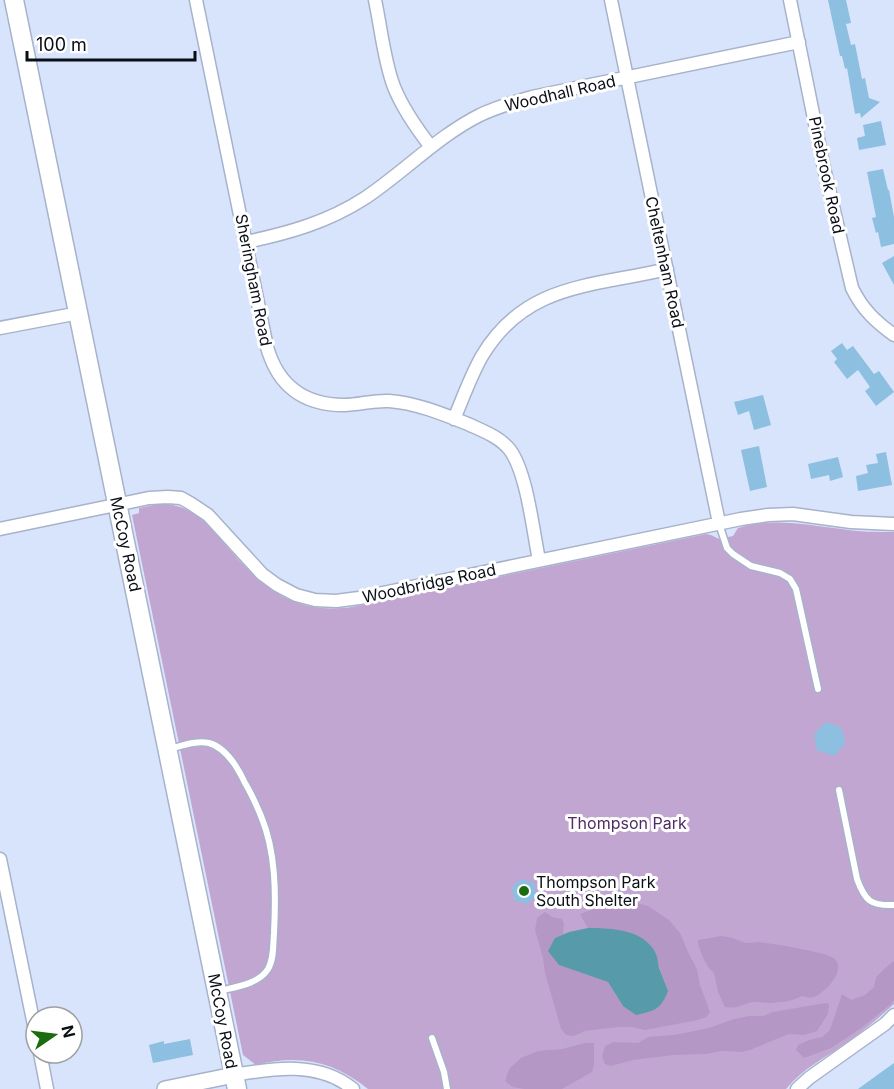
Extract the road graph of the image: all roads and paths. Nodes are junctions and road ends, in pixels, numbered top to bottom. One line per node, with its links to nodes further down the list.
1 (14, 0): 11 (main road, McCoy Road)
2 (196, 0): 9 (street, Sheringham Road)
3 (375, 0): 8 (street)
4 (611, 0): 7 (street, Cheltenham Road)
5 (790, 0): 6 (street, Pinebrook Road)
6 (799, 42): 7 (street, Woodhall Road); 13 (street, Pinebrook Road)
7 (627, 77): 8 (street, Woodhall Road); 10 (street, Cheltenham Road)
8 (431, 147): 9 (street, Woodhall Road)
9 (246, 243): 14 (street, Sheringham Road)
10 (667, 269): 14 (street); 16 (street, Cheltenham Road)
11 (79, 312): 12 (street); 15 (main road, McCoy Road)
12 (0, 328)
13 (894, 335)
14 (454, 419): 19 (street, Sheringham Road)
15 (118, 505): 18 (street, Woodbridge Road); 19 (street, Woodbridge Road); 21 (main road, McCoy Road)
16 (719, 523): 17 (street, Woodbridge Road); 19 (street, Woodbridge Road); 20 (lane)
17 (894, 524)
18 (0, 529)
19 (539, 560)
20 (818, 689)
21 (168, 749): 25 (main road, McCoy Road); 25 (lane)
22 (839, 790): 24 (lane)
23 (0, 859): 26 (street)
24 (894, 905)
25 (218, 991): 30 (main road, McCoy Road)
26 (30, 1005)
27 (894, 1015): 35 (street)
28 (432, 1038): 34 (lane)
29 (42, 1065): 31 (street)
30 (236, 1082): 32 (street); 33 (street)
31 (47, 1089)
32 (165, 1089)
33 (353, 1089)
34 (447, 1089)
35 (797, 1089)

